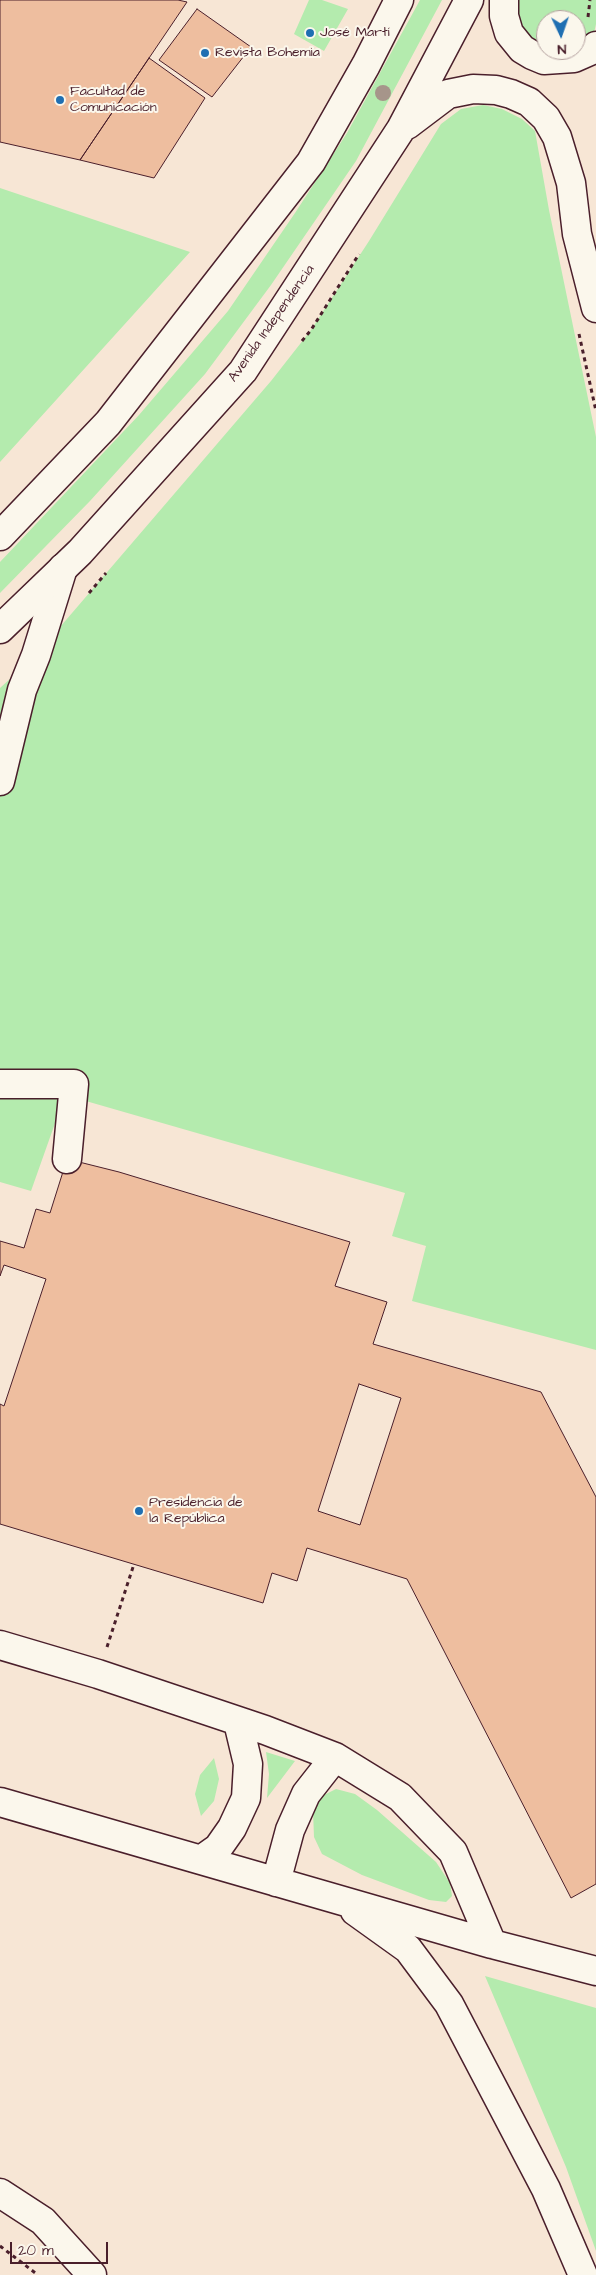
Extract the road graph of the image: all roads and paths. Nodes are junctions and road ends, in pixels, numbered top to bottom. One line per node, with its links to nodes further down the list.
1 (399, 0): 11 (main road)
2 (469, 0): 5 (main road, Avenida Independencia)
3 (504, 0): 4 (main road)
4 (596, 46)
5 (401, 129): 7 (main road); 12 (main road, Avenida Independencia)
6 (363, 247): 9 (path)
7 (596, 308)
8 (579, 334): 10 (path)
9 (298, 345)
10 (596, 411)
11 (0, 536)
12 (63, 568): 15 (main road, Avenida Independencia); 16 (main road)
13 (106, 572): 14 (path)
14 (87, 594)
15 (0, 629)
16 (0, 780)
17 (0, 1084): 18 (main road)
18 (67, 1159)
19 (134, 1564): 21 (path)
20 (0, 1645): 21 (main road)
21 (98, 1674): 22 (main road)
22 (238, 1722): 23 (main road); 25 (main road)
23 (335, 1757): 26 (main road); 28 (main road)
24 (0, 1802): 25 (main road)
25 (201, 1860): 26 (main road)
26 (276, 1882): 27 (main road)
27 (341, 1900): 28 (main road); 34 (main road)
28 (492, 1944): 29 (main road)
29 (596, 1972)
30 (0, 2193): 33 (main road)
31 (0, 2246): 32 (path)
32 (38, 2275)
33 (92, 2275)
34 (583, 2275)

